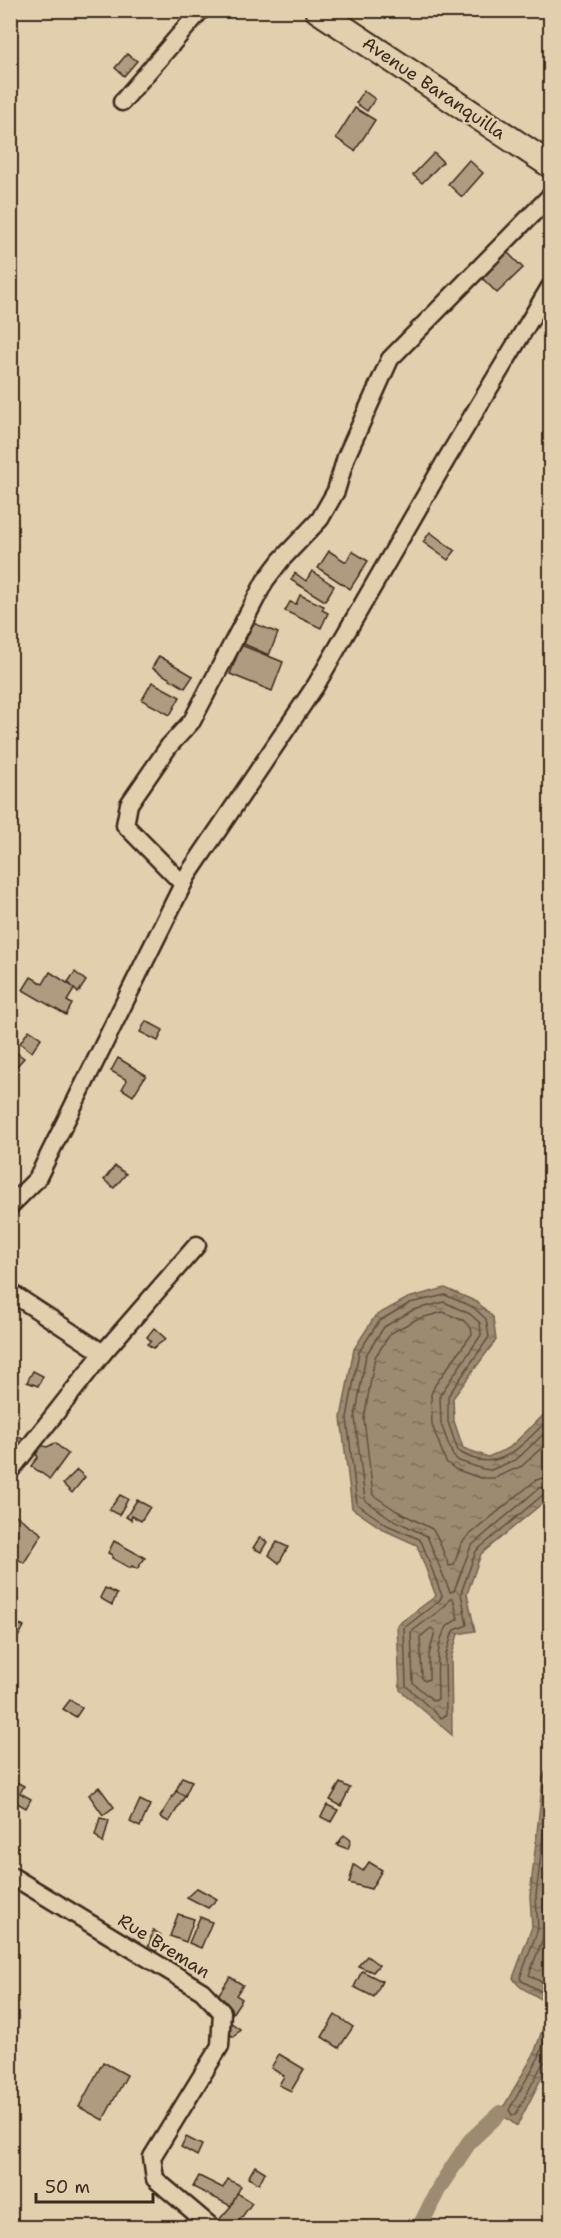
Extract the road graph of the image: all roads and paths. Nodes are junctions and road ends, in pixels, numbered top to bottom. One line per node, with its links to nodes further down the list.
1 (201, 10): 3 (street)
2 (317, 10): 4 (main road, Avenue Baranquilla)
3 (122, 102)
4 (550, 165)
5 (550, 196): 7 (street)
6 (550, 287): 7 (street)
7 (183, 884): 8 (street)
8 (10, 1206)
9 (197, 1245): 11 (street)
10 (10, 1292): 11 (street)
11 (103, 1353): 12 (street)
12 (10, 1471)
13 (10, 1875): 14 (street, Rue Breman)
14 (213, 2228)

